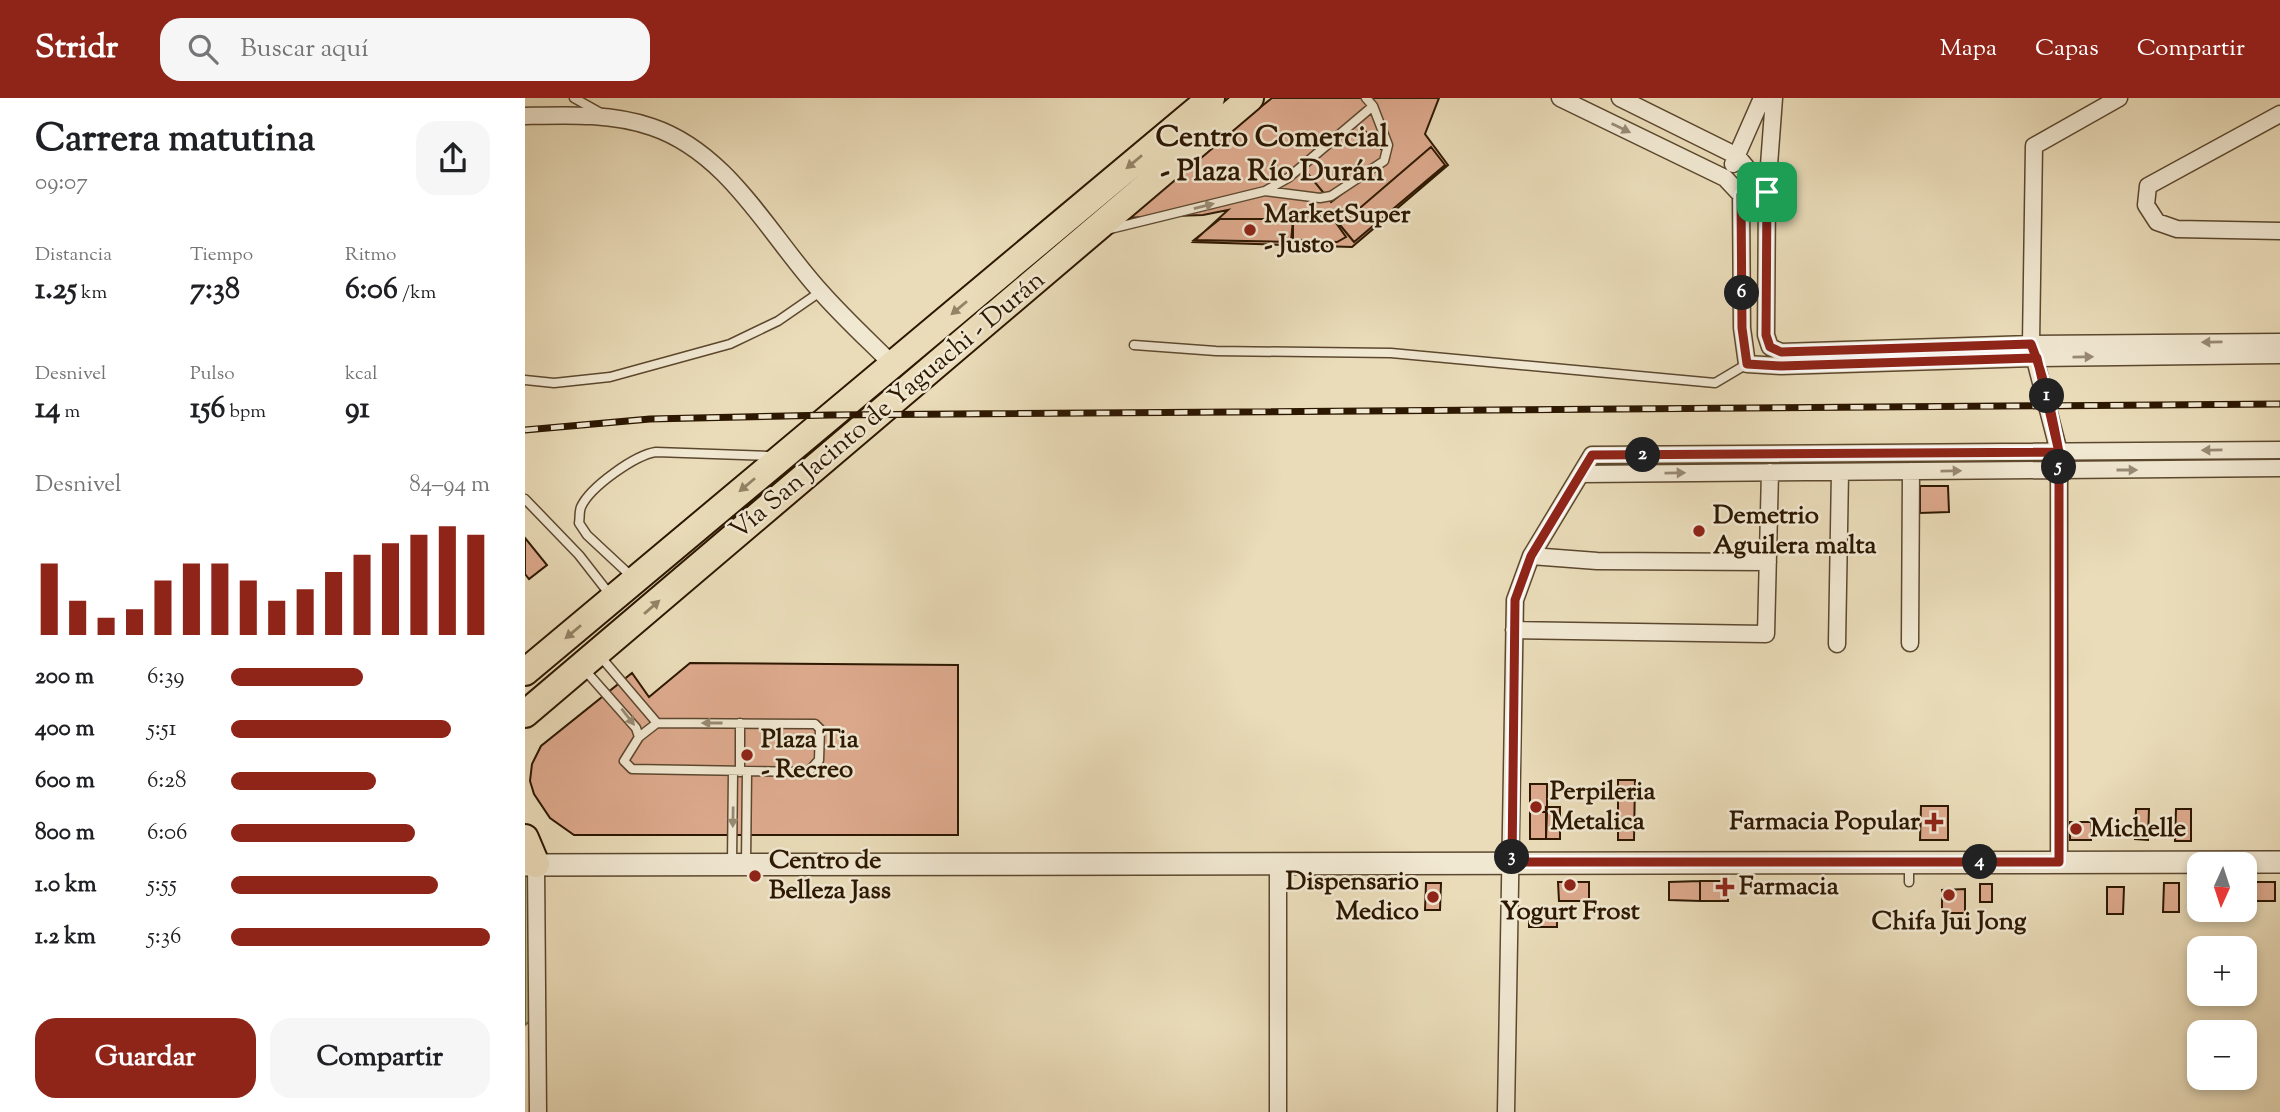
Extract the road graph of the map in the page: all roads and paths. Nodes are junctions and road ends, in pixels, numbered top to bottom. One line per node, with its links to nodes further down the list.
1 (574, 98): 13 (lane)
2 (1211, 98): 26 (main road, Vía San Jacinto de Yaguachi - Durán, one-way to 26)
3 (1250, 98): 20 (main road, Vía San Jacinto de Yaguachi - Durán)
4 (1366, 98): 10 (lane)
5 (1560, 98): 15 (street, one-way to 15)
6 (1620, 98): 14 (street)
7 (1762, 98): 14 (street)
8 (1774, 98): 17 (street)
9 (2119, 98): 24 (street)
10 (1373, 106): 16 (lane); 16 (lane)
11 (2280, 114): 19 (street)
12 (525, 116): 13 (street)
13 (608, 117): 21 (street)
14 (1737, 156): 15 (street); 17 (street)
15 (1725, 178): 18 (street)
16 (1265, 191): 20 (lane, one-way to 16)
17 (1767, 192): 18 (street); 24 (street)
18 (1741, 195): 27 (street)
19 (2280, 231)
20 (1090, 234): 46 (main road, Vía San Jacinto de Yaguachi - Durán, one-way to 20)
21 (820, 292): 26 (street); 28 (lane)
22 (2280, 342): 24 (street, one-way to 24)
23 (1134, 345): 27 (lane)
24 (2034, 351): 25 (street, one-way to 25); 27 (street); 30 (street)
25 (2280, 355)
26 (892, 364): 31 (main road, Vía San Jacinto de Yaguachi - Durán)
27 (1747, 364)
28 (525, 380)
29 (2280, 450): 30 (street, one-way to 30)
30 (2059, 452): 33 (street); 37 (street)
31 (781, 456): 41 (main road, Vía San Jacinto de Yaguachi - Durán, one-way to 41); 41 (lane)
32 (2280, 468): 33 (street, one-way to 32)
33 (2059, 470): 34 (street, one-way to 33); 56 (street)
34 (1911, 471): 36 (street); 44 (street)
35 (1770, 472): 36 (street); 37 (street, one-way to 35); 40 (street)
36 (1840, 472): 45 (street)
37 (1582, 474): 39 (street)
38 (525, 499): 42 (lane)
39 (1531, 556): 40 (street); 43 (street)
40 (1768, 562): 43 (street)
41 (635, 580): 42 (main road, Vía San Jacinto de Yaguachi - Durán)
42 (613, 598): 47 (main road, Vía San Jacinto de Yaguachi - Durán, one-way to 47)
43 (1514, 630): 55 (street)
44 (1910, 643)
45 (1837, 644)
46 (590, 660): 48 (main road, Vía San Jacinto de Yaguachi - Durán); 49 (lane); 51 (lane, one-way to 51)
47 (525, 672)
48 (525, 714)
49 (656, 723): 50 (lane, one-way to 49); 51 (lane)
50 (740, 723): 52 (lane); 52 (lane)
51 (639, 737): 52 (lane)
52 (740, 772): 58 (lane); 58 (lane, one-way to 58)
53 (525, 838): 59 (main road)
54 (1278, 862): 55 (street); 58 (street); 61 (street)
55 (1512, 862): 56 (street); 62 (street)
56 (2059, 862): 57 (street)
57 (2280, 862)
58 (739, 863): 59 (street)
59 (531, 865): 60 (street)
60 (538, 1112)
61 (1278, 1112)
62 (1506, 1112)

